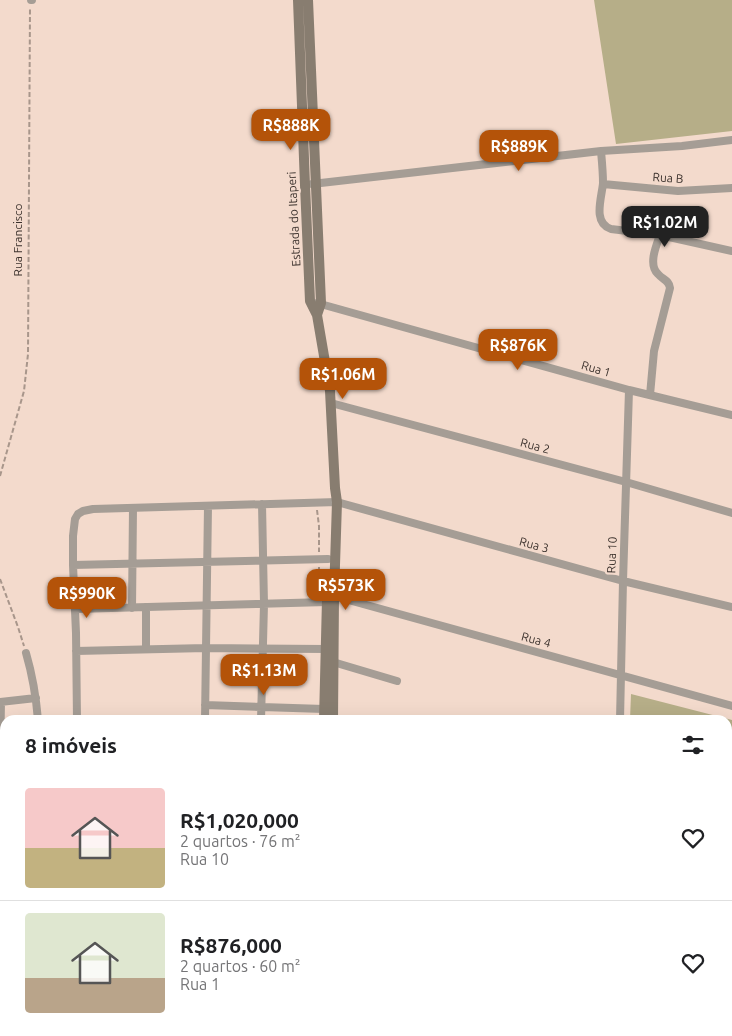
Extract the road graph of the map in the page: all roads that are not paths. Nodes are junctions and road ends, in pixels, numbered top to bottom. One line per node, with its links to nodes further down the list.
1 (298, 0): 7 (street, Estrada do Itaperi)
2 (308, 0): 5 (street, Estrada do Itaperi)
3 (732, 140): 4 (street)
4 (601, 151): 5 (street); 6 (street)
5 (316, 184): 7 (street); 11 (street, Estrada do Itaperi)
6 (603, 184): 8 (street, Rua B); 9 (street)
7 (305, 185): 11 (street, Estrada do Itaperi)
8 (732, 188)
9 (660, 235): 10 (street); 13 (street)
10 (732, 251)
11 (316, 302): 12 (street, Rua 1); 14 (street, Estrada do Itaperi)
12 (629, 390): 13 (street, Rua 1); 16 (street, Rua 10)
13 (650, 395): 15 (street, Rua 1)
14 (331, 403): 16 (street, Rua 2); 17 (street, Estrada do Itaperi)
15 (732, 415)
16 (626, 482): 21 (street, Rua 2); 27 (street, Rua 10)
17 (333, 502): 18 (street, Rua 3); 22 (street, Estrada do Itaperi); 27 (street, Rua 3); 28 (street, Estrada do Itaperi)
18 (262, 504): 19 (street, Rua 3); 23 (street)
19 (208, 506): 20 (street, Rua 3); 24 (street)
20 (133, 508): 25 (street); 26 (street, Rua 3)
21 (732, 513)
22 (328, 559): 23 (street); 28 (street, Estrada do Itaperi)
23 (262, 561): 24 (street); 29 (street)
24 (208, 562): 25 (street); 30 (street)
25 (132, 564): 26 (street); 33 (street)
26 (73, 565): 34 (street)
27 (623, 581): 32 (street, Rua 3); 42 (street, Rua 10)
28 (331, 599): 29 (street, Rua 4); 38 (street, Estrada do Itaperi); 41 (street, Estrada do Itaperi); 42 (street, Rua 4)
29 (264, 604): 30 (street, Rua 4); 36 (street)
30 (207, 606): 31 (street, Rua 4); 35 (street)
31 (146, 607): 33 (street, Rua 4); 37 (street)
32 (732, 607)
33 (132, 608): 34 (street, Rua 4)
34 (76, 610): 39 (street)
35 (206, 648): 36 (street); 37 (street); 46 (street)
36 (263, 648): 38 (street); 48 (street)
37 (146, 649): 39 (street)
38 (326, 649): 49 (street, Estrada do Itaperi)
39 (76, 651): 51 (street)
40 (26, 653): 44 (street)
41 (333, 662): 43 (street); 55 (street, Estrada do Itaperi)
42 (622, 676): 47 (street, Rua 4); 56 (street, Rua 10)
43 (398, 681)
44 (36, 698): 45 (street); 50 (street)
45 (0, 702): 57 (street)
46 (205, 705): 48 (street); 52 (street)
47 (732, 706)
48 (262, 707): 49 (street); 53 (street)
49 (324, 709): 54 (street, Estrada do Itaperi)
50 (38, 715)
51 (77, 715)
52 (205, 715)
53 (261, 715)
54 (324, 715)
55 (333, 715)
56 (620, 715)
57 (0, 758)

